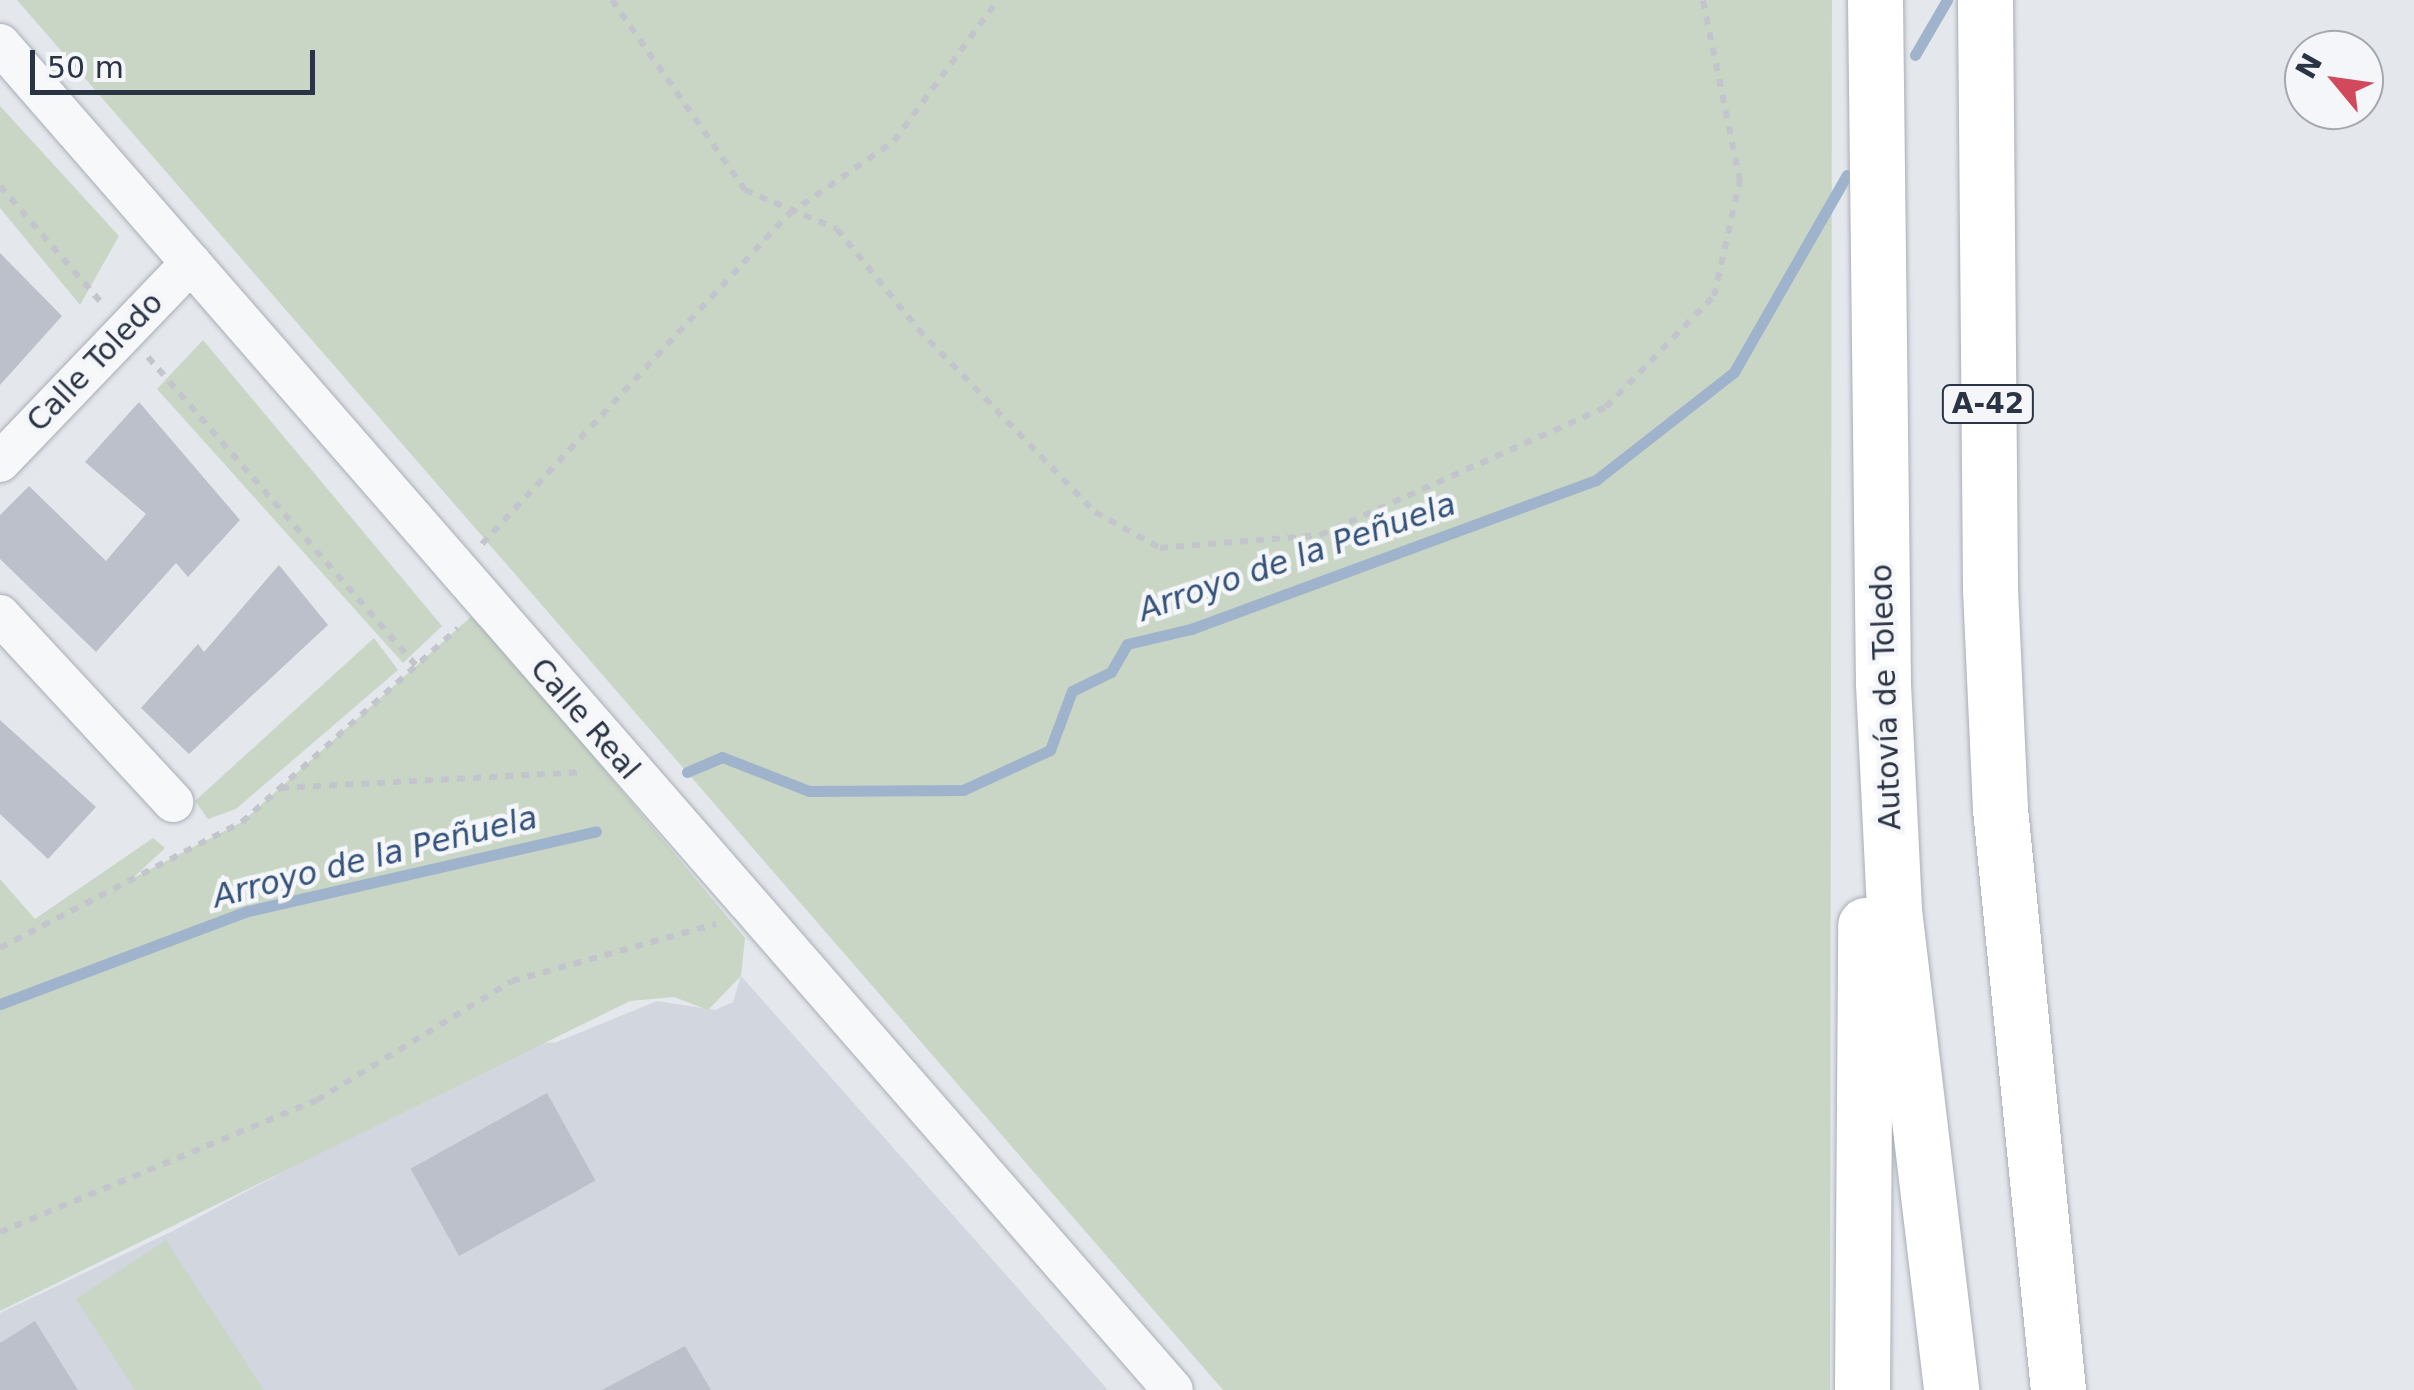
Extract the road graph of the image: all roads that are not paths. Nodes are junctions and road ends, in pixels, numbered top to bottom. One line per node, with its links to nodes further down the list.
1 (1876, 0): 7 (highway, Autovía de Toledo)
2 (1985, 0): 9 (highway, A-42)
3 (0, 44): 4 (street, Calle Real)
4 (191, 263): 5 (street, Calle Toledo); 10 (street, Calle Real)
5 (0, 462)
6 (0, 615): 8 (street)
7 (1882, 684): 11 (highway); 12 (highway, Autovía de Toledo)
8 (173, 802)
9 (2059, 1389)
10 (1173, 1390)
11 (1862, 1390)
12 (1951, 1390)

